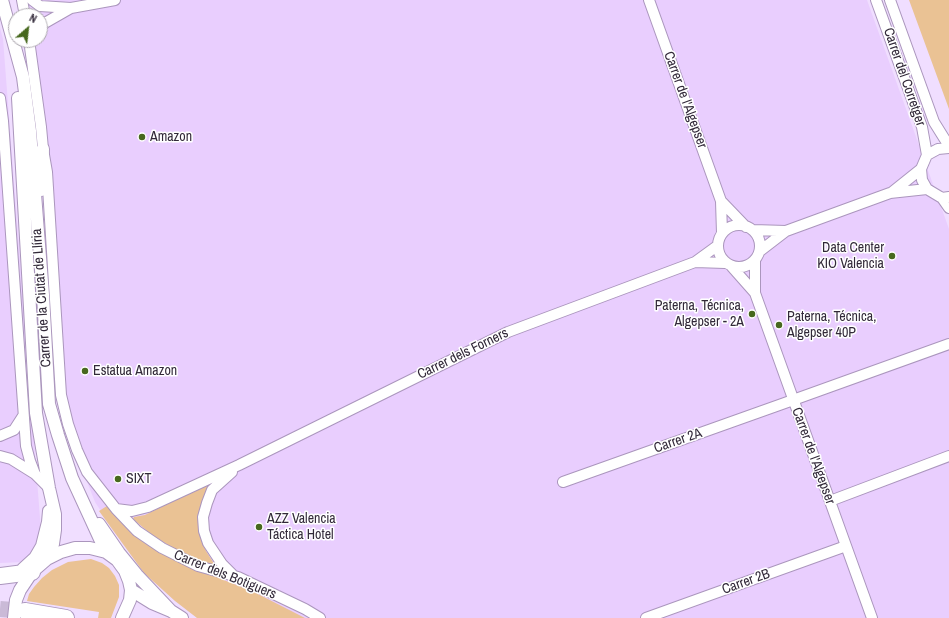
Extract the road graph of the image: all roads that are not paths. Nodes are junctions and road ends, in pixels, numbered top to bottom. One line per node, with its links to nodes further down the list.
1 (2, 0): 9 (street, Carrer de la Ciutat de Llíria)
2 (32, 0): 7 (street)
3 (115, 0): 7 (street)
4 (650, 0): 21 (street, Carrer de l'Algepser)
5 (876, 0): 16 (street, Carrer del Corretger)
6 (890, 0): 14 (street, Carrer del Corretger)
7 (71, 8): 8 (street)
8 (48, 21)
9 (8, 22)
10 (13, 48): 41 (street, Carrer de la Ciutat de Llíria)
11 (15, 48): 31 (street, Carrer de la Ciutat de Llíria)
12 (32, 48): 15 (street, Carrer de la Ciutat de Llíria)
13 (0, 98): 34 (street, Carrer de la Ciutat de Llíria)
14 (949, 147): 16 (street)
15 (43, 149): 31 (street); 44 (street, Carrer de la Ciutat de Llíria)
16 (927, 155): 17 (street)
17 (921, 169): 18 (street); 19 (street)
18 (926, 189): 19 (street); 20 (street)
19 (890, 193): 24 (street)
20 (946, 197): 22 (street)
21 (722, 201): 23 (street); 25 (street)
22 (949, 208)
23 (750, 229): 24 (street); 25 (street); 27 (street)
24 (786, 231): 27 (street)
25 (722, 233): 26 (street)
26 (717, 246): 28 (street, Carrer dels Forners); 29 (street)
27 (757, 256): 29 (street); 30 (street)
28 (695, 262): 29 (street, Carrer dels Forners); 38 (street, Carrer dels Forners)
29 (728, 265): 30 (street)
30 (755, 293): 33 (street, Carrer de l'Algepser)
31 (43, 296): 42 (street, Carrer de la Ciutat de Llíria)
32 (949, 344): 33 (street, Carrer 2A)
33 (794, 400): 40 (street, Carrer 2A); 43 (street, Carrer de l'Algepser)
34 (23, 416): 35 (street); 39 (street, Carrer de la Ciutat de Llíria)
35 (0, 436)
36 (0, 456): 39 (street)
37 (949, 456): 43 (street)
38 (239, 465): 44 (street, Carrer dels Forners); 51 (street, Carrer dels Forners)
39 (36, 474): 41 (street, Carrer de la Ciutat de Llíria)
40 (563, 482)
41 (49, 488): 47 (street, Carrer de la Ciutat de Llíria); 49 (street)
42 (82, 498): 46 (street, Carrer de la Ciutat de Llíria); 53 (street)
43 (830, 501): 45 (street, Carrer de l'Algepser)
44 (116, 509): 51 (street, Carrer dels Botiguers)
45 (846, 546): 59 (street, Carrer 2B); 60 (street, Carrer de l'Algepser)
46 (106, 552): 47 (street); 52 (street)
47 (47, 559): 48 (street)
48 (32, 572): 49 (main road); 54 (street)
49 (16, 574): 50 (main road)
50 (0, 576)
51 (234, 576): 58 (street, Carrer dels Botiguers)
52 (131, 590): 53 (street); 56 (street)
53 (171, 611): 57 (street)
54 (20, 614): 55 (main road)
55 (66, 618)
56 (122, 618)
57 (182, 618)
58 (320, 618)
59 (646, 618)
60 (872, 618)

